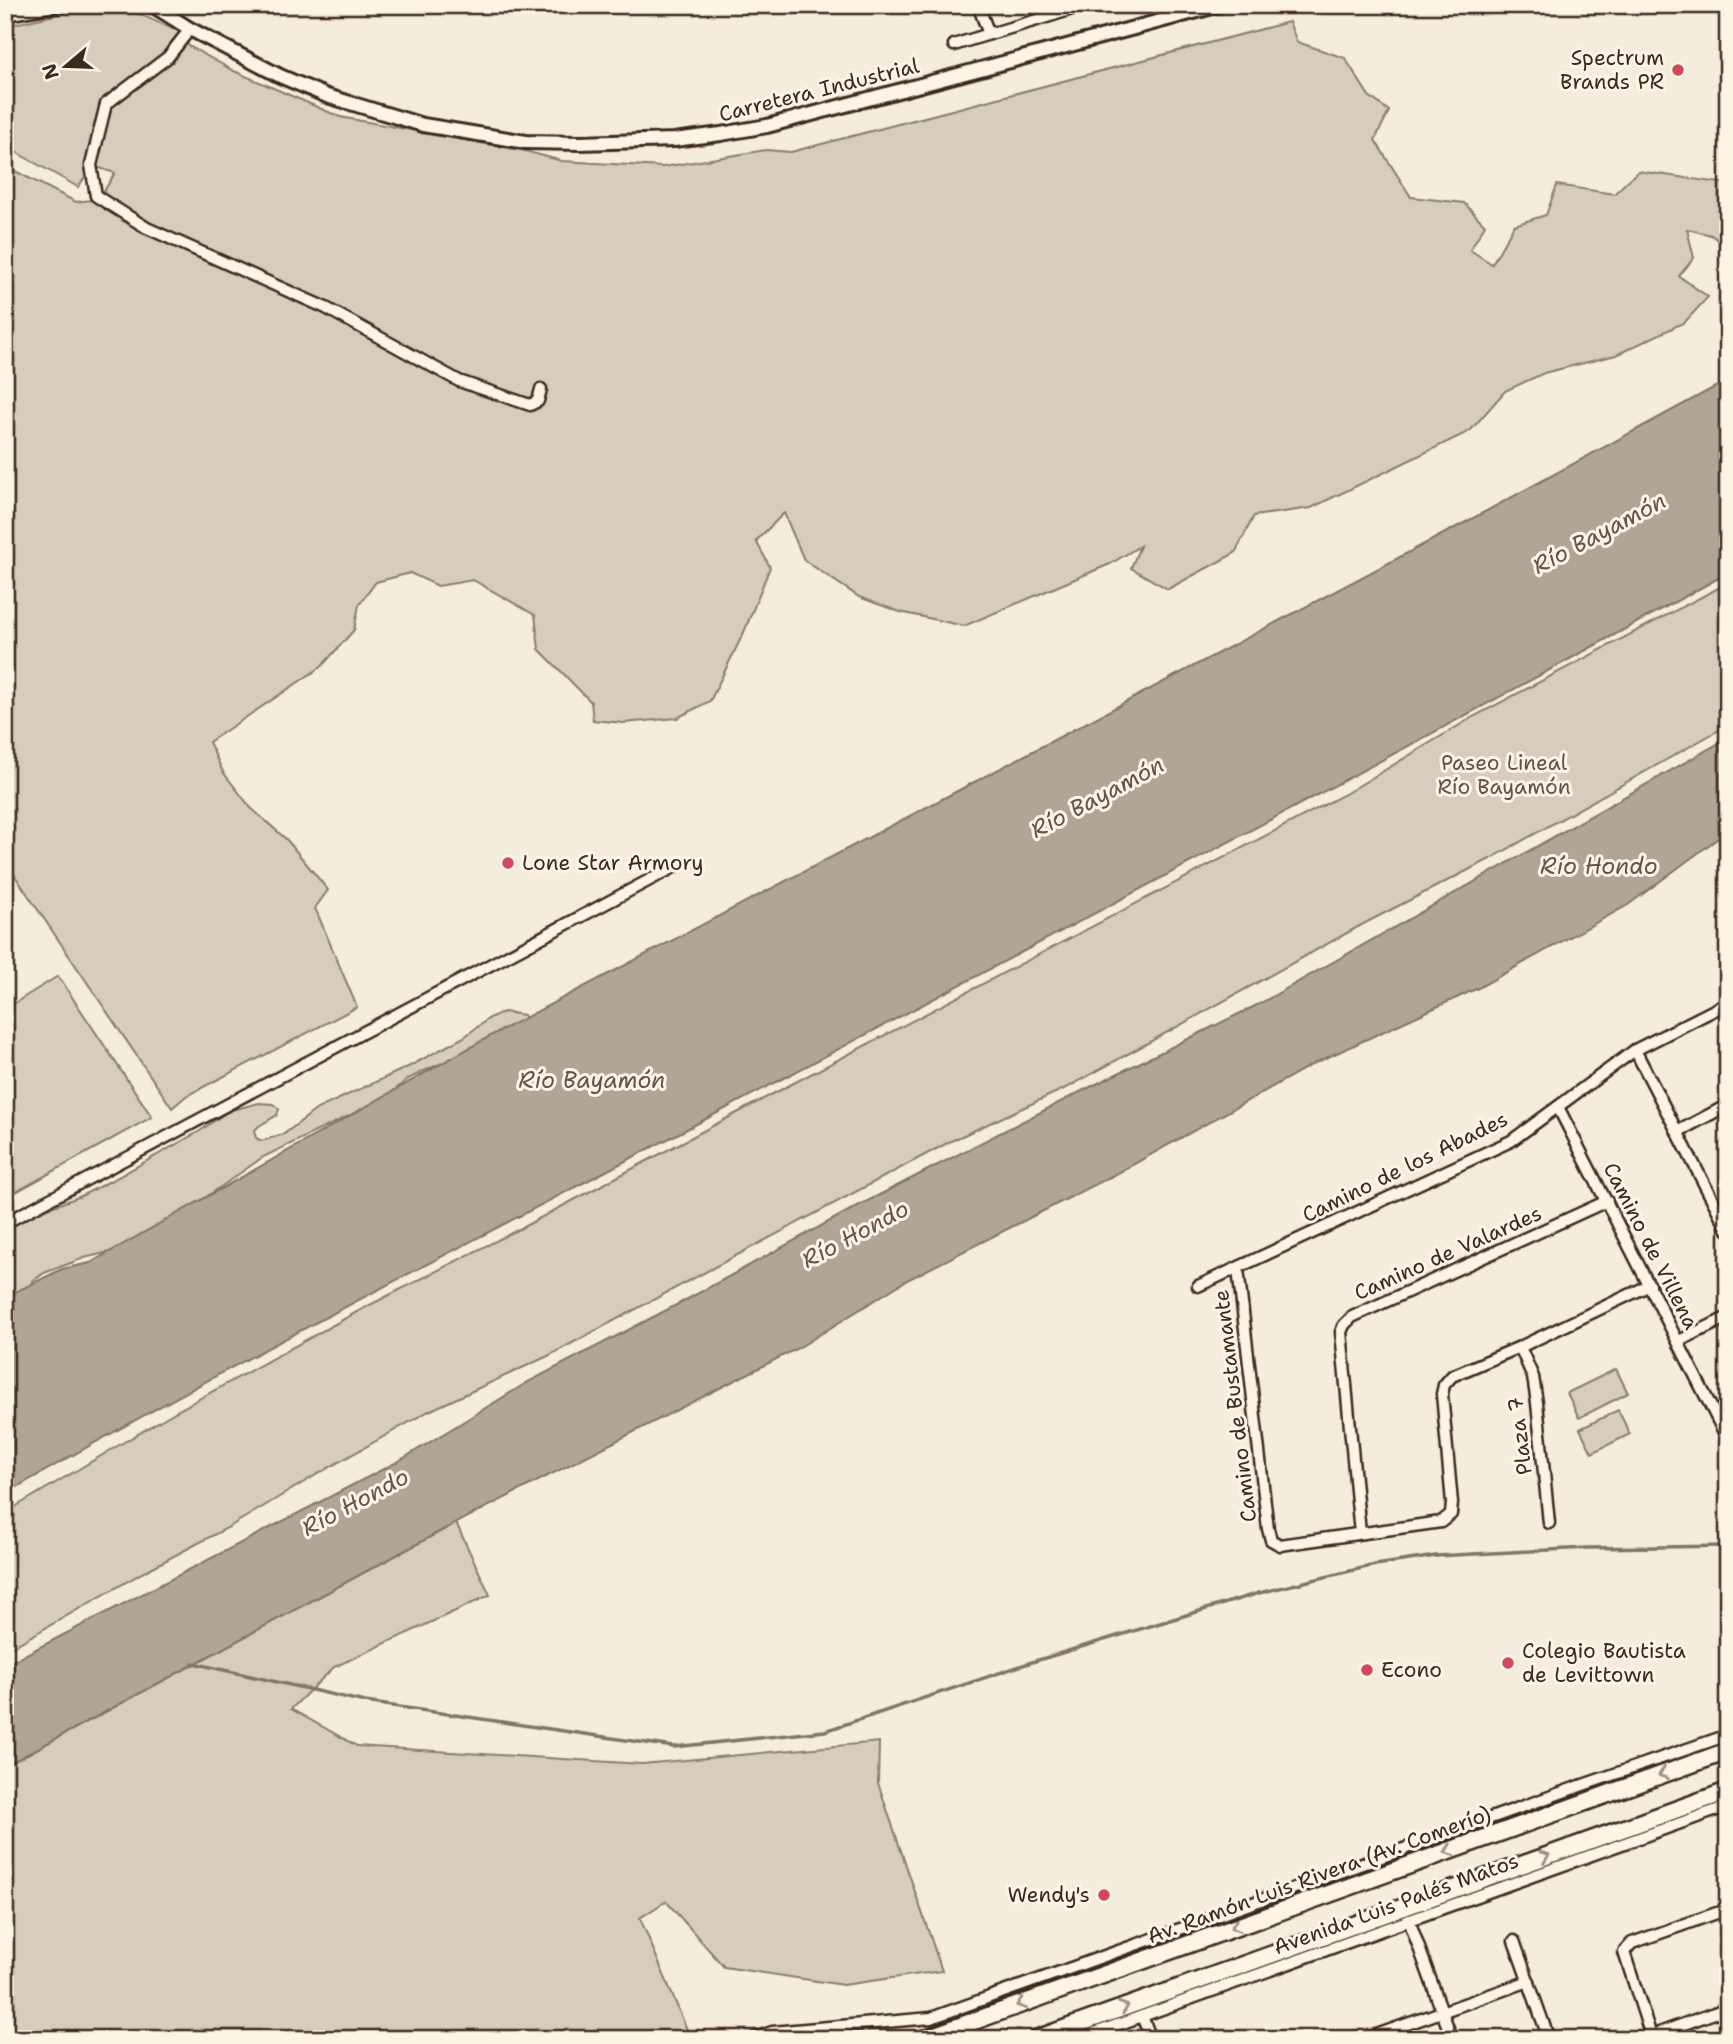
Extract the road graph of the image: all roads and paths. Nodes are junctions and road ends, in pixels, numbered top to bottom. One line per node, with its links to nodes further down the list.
1 (55, 5): 6 (street)
2 (152, 5): 7 (street, Carretera Industrial)
3 (978, 5): 8 (street)
4 (1084, 5): 8 (street)
5 (1220, 5): 7 (street, Carretera Industrial)
6 (8, 11)
7 (190, 29): 10 (street)
8 (989, 34): 9 (street)
9 (954, 45)
10 (541, 389)
11 (674, 867): 19 (street)
12 (1728, 1003): 13 (street, Camino de los Abades)
13 (1635, 1050): 15 (street, Camino de los Abades); 16 (street)
14 (1728, 1105): 16 (street)
15 (1558, 1107): 17 (street, Camino de Villena); 21 (street, Camino de los Abades)
16 (1677, 1132): 18 (street)
17 (1607, 1201): 22 (street, Camino de Villena); 29 (street, Camino de Valardes)
18 (1723, 1211): 20 (street)
19 (5, 1223)
20 (1728, 1230)
21 (1238, 1269): 23 (street, Camino de los Abades); 29 (street, Camino de Bustamante)
22 (1650, 1285): 25 (street, Camino de Villena); 26 (street, Camino de Bustamante)
23 (1198, 1286)
24 (1728, 1317): 25 (street)
25 (1679, 1341): 27 (street, Camino de Villena)
26 (1520, 1347): 28 (street, Plaza 7); 29 (street, Camino de Bustamante)
27 (1728, 1440)
28 (1549, 1523)
29 (1360, 1533)
30 (1728, 1735): 42 (street)
31 (1728, 1751): 43 (main road, Av. Ramón Luis Rivera (Av. Comerío), one-way to 43)
32 (1728, 1791): 44 (main road, one-way to 32)
33 (1728, 1806): 35 (street, Avenida Luis Palés Matos)
34 (1728, 1909): 41 (street)
35 (1409, 1920): 39 (street); 40 (street, Avenida Luis Palés Matos)
36 (1514, 1941): 37 (street)
37 (1529, 1981): 39 (street); 49 (street)
38 (1728, 2008): 41 (street)
39 (1442, 2010): 47 (street); 48 (street)
40 (1142, 2015): 45 (street, Avenida Luis Palés Matos); 46 (street)
41 (1651, 2038)
42 (752, 2039)
43 (924, 2039)
44 (1036, 2039)
45 (1078, 2039)
46 (1151, 2039)
47 (1365, 2039)
48 (1452, 2039)
49 (1549, 2039)

